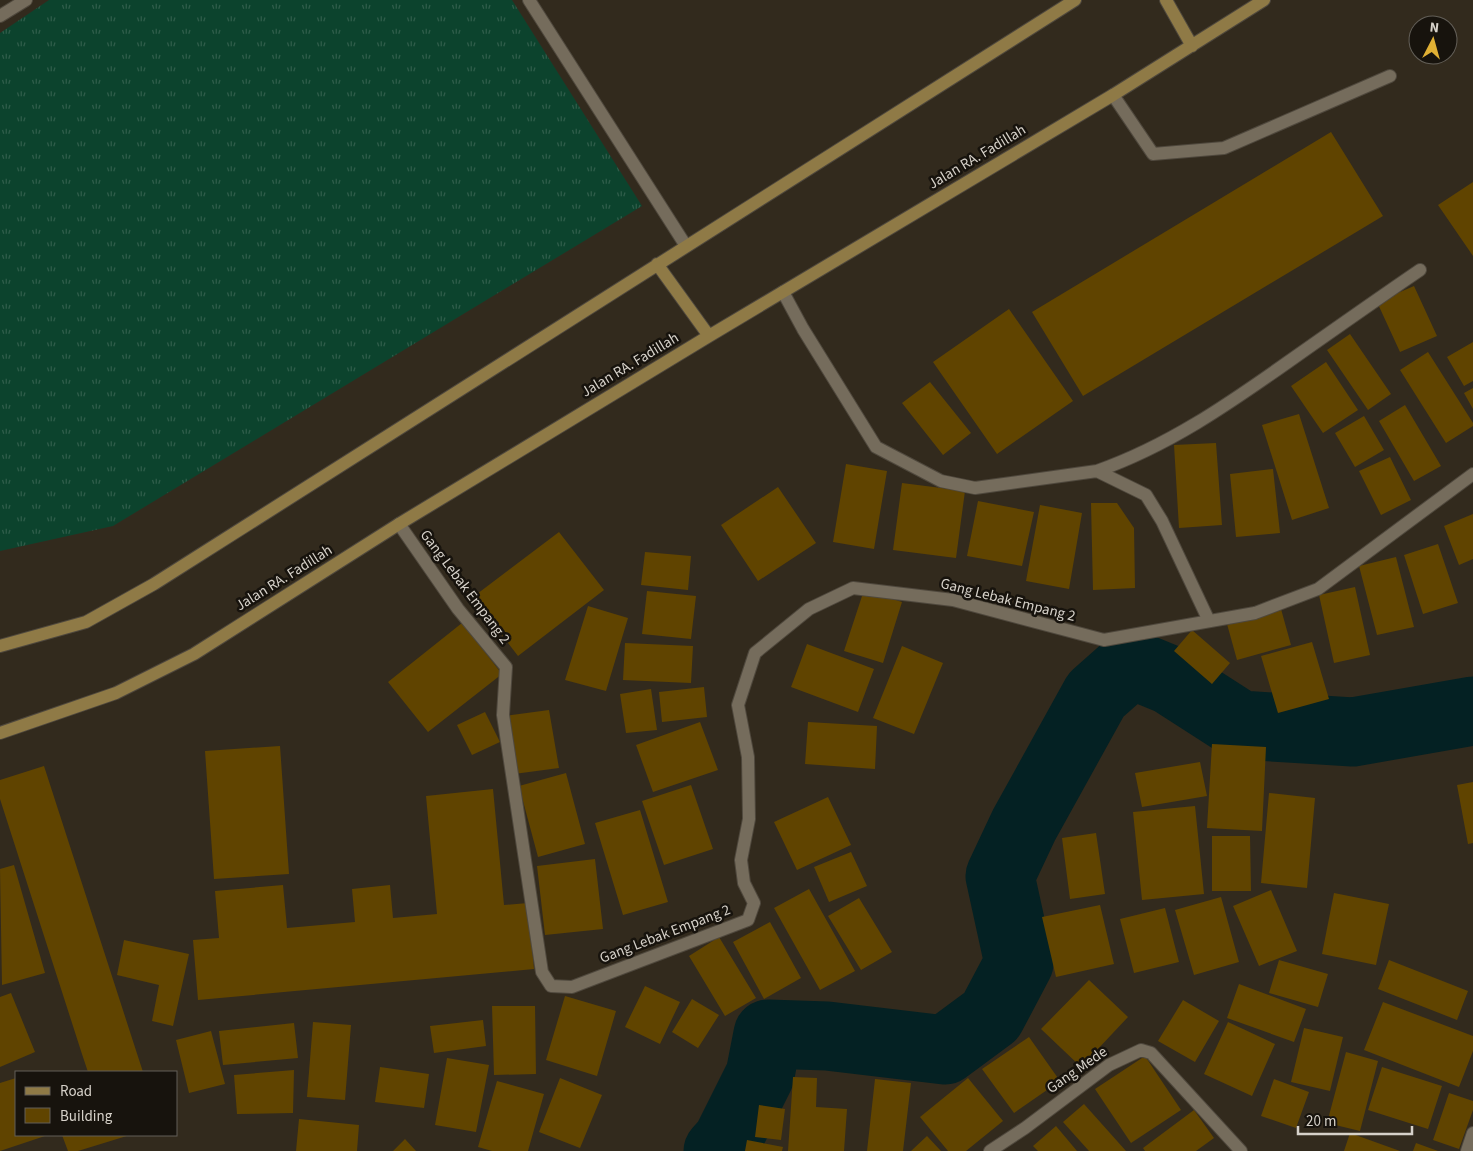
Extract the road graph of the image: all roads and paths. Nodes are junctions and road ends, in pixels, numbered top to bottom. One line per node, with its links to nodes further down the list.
1 (26, 0): 6 (street)
2 (528, 0): 10 (street)
3 (1075, 0): 10 (main road)
4 (1166, 0): 7 (main road)
5 (1264, 0): 7 (main road, Jalan RA. Fadillah)
6 (0, 16)
7 (1192, 46): 9 (main road, Jalan RA. Fadillah)
8 (1390, 76): 9 (street)
9 (1113, 95): 13 (main road, Jalan RA. Fadillah)
10 (686, 246): 11 (main road)
11 (656, 264): 14 (main road); 19 (main road)
12 (1420, 270): 15 (street)
13 (783, 292): 14 (main road, Jalan RA. Fadillah); 15 (street)
14 (709, 336): 17 (main road, Jalan RA. Fadillah)
15 (1097, 471): 18 (street)
16 (1473, 474): 18 (street)
17 (399, 524): 18 (street, Gang Lebak Empang 2); 20 (main road, Jalan RA. Fadillah)
18 (1209, 621)
19 (0, 646)
20 (0, 733)
21 (1473, 1133): 24 (street)
22 (990, 1151): 23 (street, Gang Mede)
23 (1241, 1151)
24 (1467, 1151)

